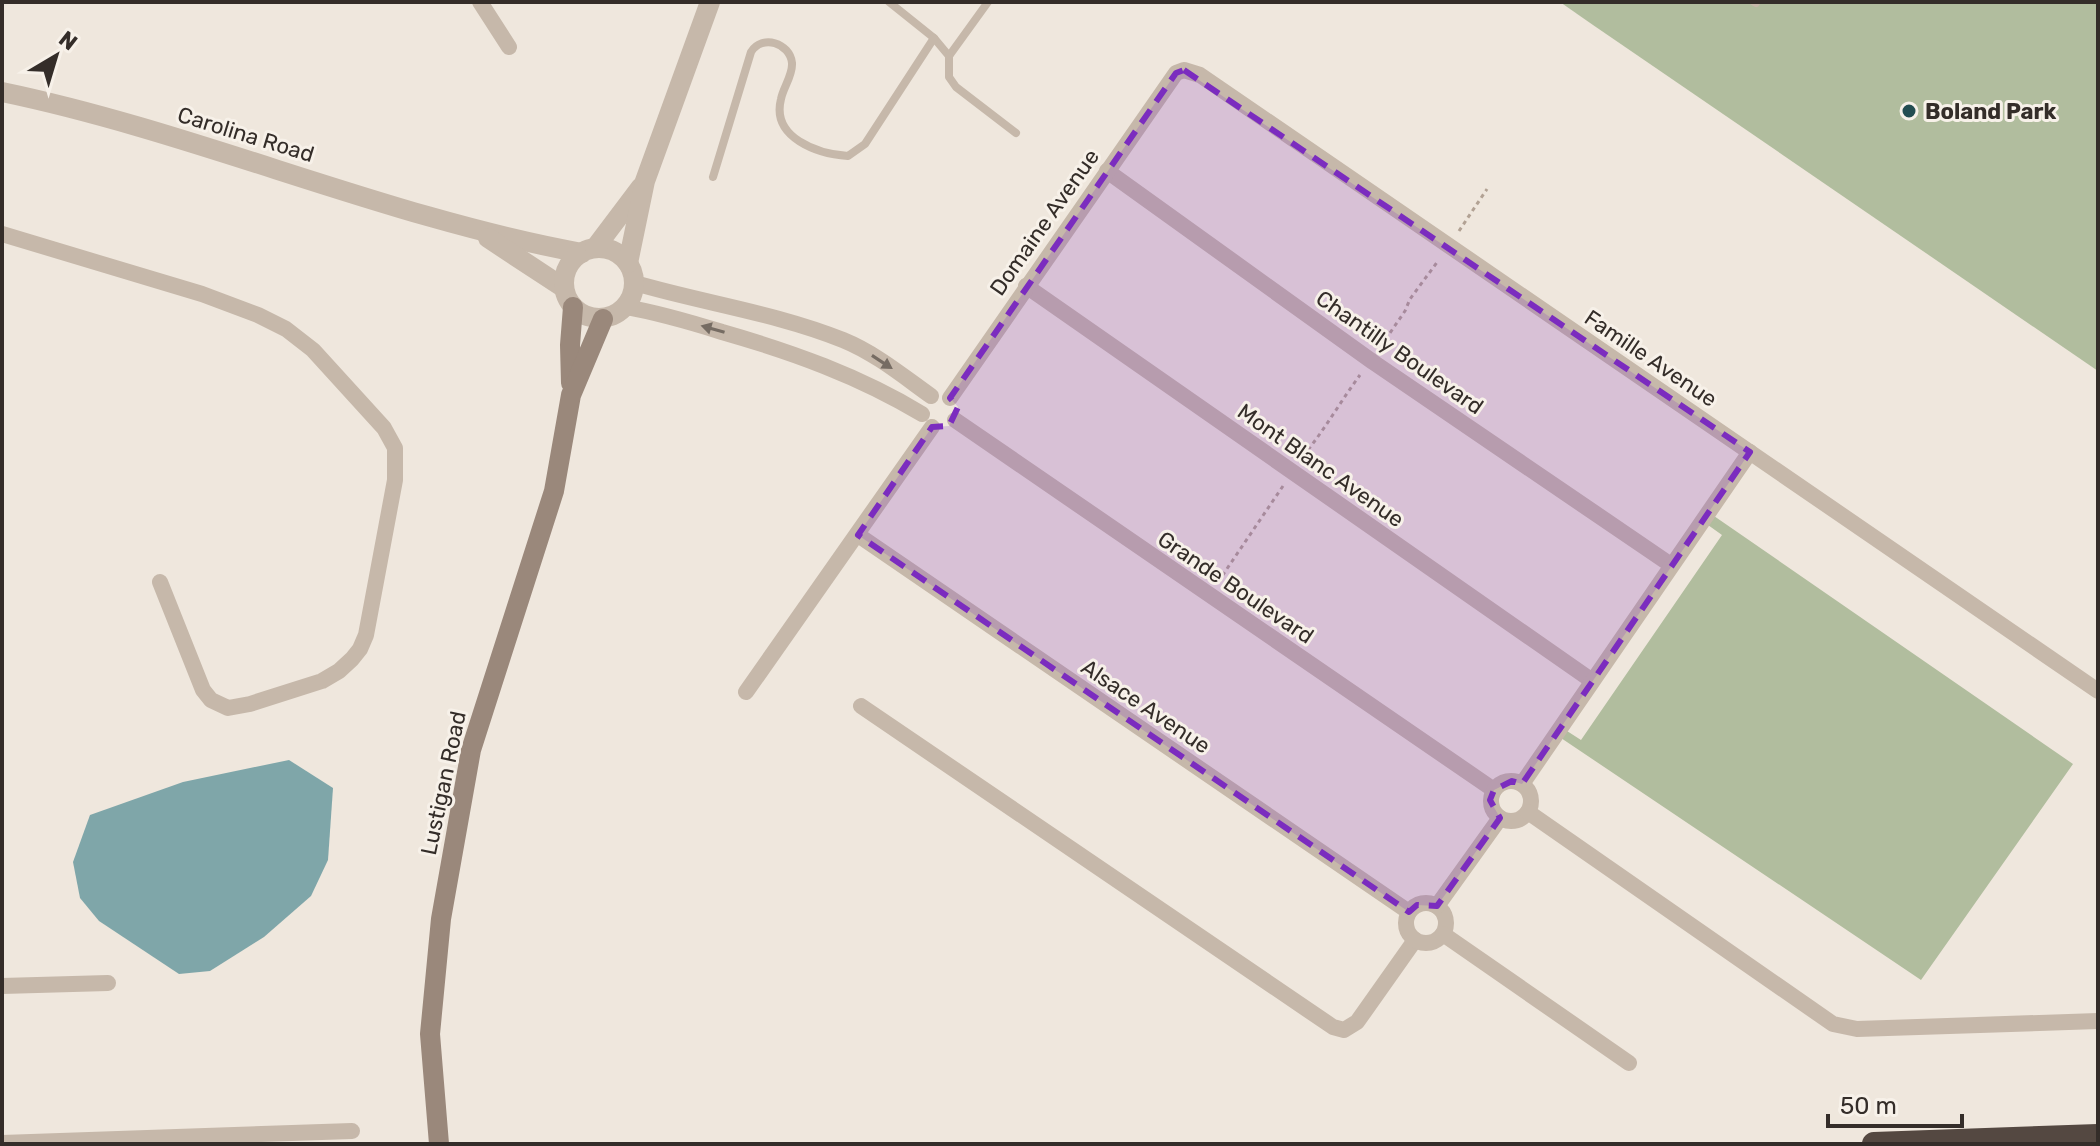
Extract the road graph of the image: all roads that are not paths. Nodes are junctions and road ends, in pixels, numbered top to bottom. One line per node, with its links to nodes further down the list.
1 (480, 2): 6 (street)
2 (710, 2): 13 (street)
3 (889, 2): 5 (lane)
4 (988, 2): 7 (lane)
5 (934, 38): 7 (lane); 12 (lane)
6 (509, 47)
7 (949, 56): 10 (lane)
8 (1176, 73): 11 (street, Domaine Avenue); 32 (street, Famille Avenue)
9 (2, 92): 14 (street, Carolina Road)
10 (1016, 133)
11 (1107, 171): 18 (street, Domaine Avenue); 34 (street, Chantilly Boulevard)
12 (713, 177)
13 (645, 181): 16 (street); 17 (street)
14 (474, 230): 16 (street, Carolina Road); 19 (street, Carolina Road)
15 (2, 234): 35 (street)
16 (589, 250): 17 (street); 19 (street)
17 (631, 273): 21 (street); 23 (street)
18 (1026, 286): 29 (street, Domaine Avenue); 36 (street, Mont Blanc Avenue)
19 (564, 288): 20 (street)
20 (573, 307): 22 (street); 27 (main road, Lustigan Road)
21 (626, 307): 22 (street); 25 (street, one-way to 21)
22 (603, 319): 27 (main road, Lustigan Road)
23 (797, 325): 24 (street); 25 (street)
24 (850, 344): 26 (street); 28 (street, one-way to 28)
25 (787, 353): 26 (street)
26 (839, 371): 30 (street)
27 (571, 395): 55 (main road, Lustigan Road)
28 (931, 396): 29 (street); 30 (street)
29 (950, 398): 31 (street)
30 (927, 420): 31 (street); 33 (street)
31 (955, 420): 41 (street, Grande Boulevard)
32 (1750, 452): 34 (street); 37 (street, Famille Avenue)
33 (858, 535): 38 (street); 45 (street, Alsace Avenue)
34 (1671, 565): 36 (street)
35 (160, 582)
36 (1591, 680): 40 (street)
37 (2098, 691)
38 (746, 692)
39 (861, 706): 47 (street)
40 (1522, 784): 41 (street); 42 (street)
41 (1494, 790): 43 (street)
42 (1528, 812): 43 (street); 50 (street)
43 (1500, 818): 44 (street)
44 (1437, 906): 45 (street); 46 (street)
45 (1409, 912): 47 (street)
46 (1443, 934): 47 (street); 51 (street)
47 (1415, 940)
48 (108, 983): 49 (street)
49 (2, 986)
50 (2098, 1021)
51 (1629, 1063)
52 (352, 1131): 54 (street)
53 (2098, 1136): 56 (highway)
54 (2, 1143)
55 (439, 1144)
56 (1874, 1144)

